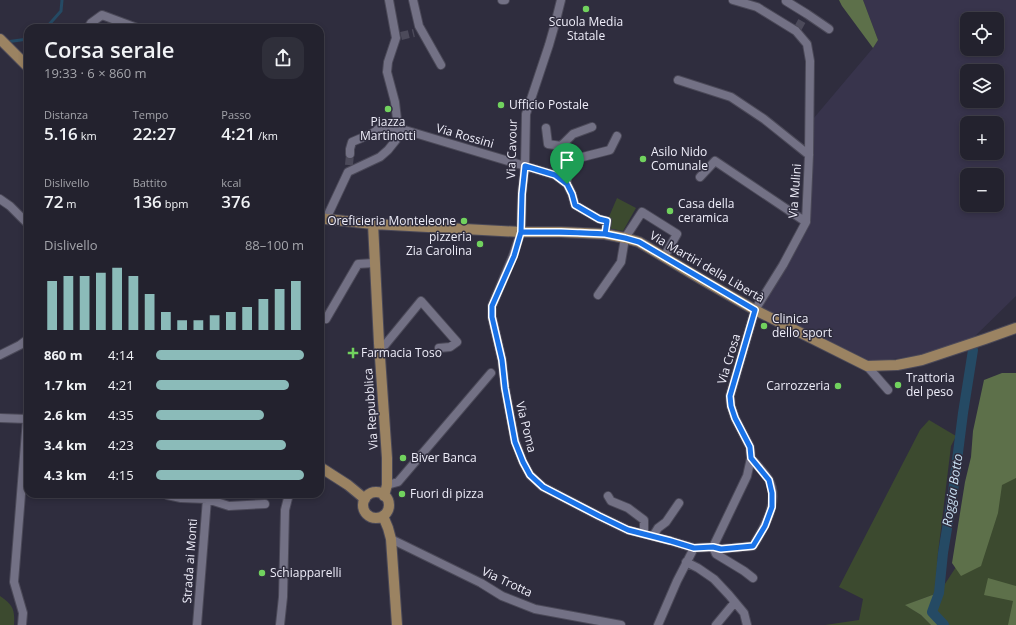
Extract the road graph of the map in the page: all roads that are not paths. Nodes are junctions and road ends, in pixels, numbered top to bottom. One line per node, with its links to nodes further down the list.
1 (389, 0): 14 (street)
2 (413, 0): 11 (street)
3 (561, 0): 21 (street, Via Cavour)
4 (733, 0): 19 (street, Via Mulini)
5 (786, 1): 8 (street)
6 (90, 24): 7 (street)
7 (126, 24)
8 (829, 29)
9 (0, 39): 10 (main road)
10 (24, 63)
11 (441, 64)
12 (678, 80): 19 (street)
13 (592, 127): 17 (street)
14 (398, 128): 18 (street, Via Rossini); 21 (street, Via Rossini); 25 (street)
15 (546, 128): 17 (street)
16 (617, 136): 23 (street)
17 (561, 146): 20 (street)
18 (350, 154)
19 (809, 155): 28 (street, Via Mulini)
20 (565, 156)
21 (525, 166): 23 (street, Via Rossini); 30 (street, Via Cavour)
22 (700, 177): 28 (street)
23 (567, 184): 31 (street)
24 (0, 199): 27 (street)
25 (324, 216)
26 (324, 218): 29 (main road, Via Martiri della Libertà)
27 (24, 220)
28 (806, 222): 36 (street, Via Mulini)
29 (373, 224): 30 (main road, Via Martiri della Libertà); 34 (main road, Via Repubblica)
30 (521, 232): 31 (main road, Via Martiri della Libertà); 61 (street, Via Poma)
31 (605, 234): 32 (main road, Via Martiri della Libertà)
32 (625, 238): 33 (main road, Via Martiri della Libertà); 33 (street); 35 (street)
33 (664, 257): 36 (main road, Via Martiri della Libertà)
34 (374, 263): 37 (street); 41 (main road, Via Repubblica)
35 (598, 295)
36 (755, 310): 43 (main road, Via Martiri della Libertà); 48 (street, Via Crosa)
37 (326, 318)
38 (1014, 329): 43 (main road, Via Martiri della Libertà)
39 (24, 342): 42 (street)
40 (439, 348): 41 (street)
41 (380, 351): 51 (main road, Via Repubblica)
42 (0, 355)
43 (867, 366): 45 (street)
44 (491, 373): 51 (street)
45 (888, 390)
46 (24, 415): 47 (street)
47 (0, 418)
48 (751, 458): 63 (street, Via Crosa); 63 (street, Via Crosa)
49 (24, 463): 68 (street)
50 (324, 470): 57 (main road)
51 (387, 485): 52 (main road, Via Repubblica)
52 (384, 496): 57 (main road); 60 (main road)
53 (608, 496): 61 (street)
54 (208, 498): 69 (street, Strada ai Monti)
55 (210, 498): 59 (street)
56 (288, 498): 70 (street)
57 (365, 499): 60 (main road)
58 (679, 503): 61 (street)
59 (265, 504)
60 (383, 516): 62 (main road)
61 (648, 535): 64 (street, Via Poma)
62 (391, 539): 71 (main road); 72 (street, Via Trotta)
63 (713, 547): 64 (street, Via Crosa); 66 (street)
64 (694, 548): 65 (street)
65 (686, 562): 67 (street); 73 (street)
66 (753, 578)
67 (735, 602): 74 (street); 75 (street)
68 (22, 625)
69 (197, 625)
70 (280, 625)
71 (397, 625)
72 (621, 625)
73 (658, 625)
74 (716, 625)
75 (747, 625)

